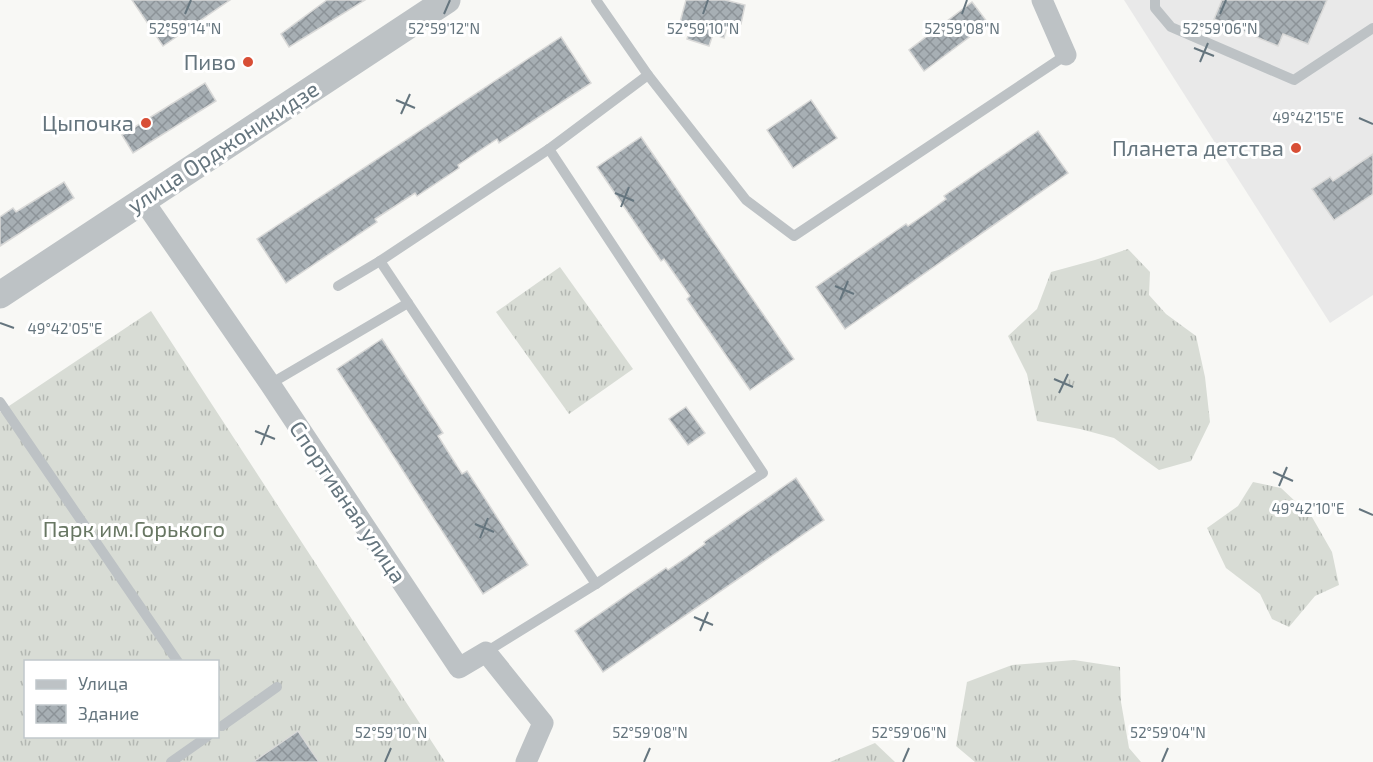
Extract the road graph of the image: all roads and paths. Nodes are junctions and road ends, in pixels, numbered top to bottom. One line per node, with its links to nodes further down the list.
1 (447, 0): 9 (street, улица Орджоникидзе)
2 (596, 0): 7 (lane)
3 (1042, 0): 6 (street)
4 (1155, 0): 5 (lane)
5 (1373, 28)
6 (1066, 55): 7 (lane)
7 (648, 75): 8 (lane)
8 (549, 149): 10 (lane); 16 (lane)
9 (143, 200): 12 (street, улица Орджоникидзе); 14 (street, Спортивная улица)
10 (380, 261): 11 (lane); 13 (lane)
11 (338, 286)
12 (0, 295)
13 (408, 303): 14 (lane); 16 (lane)
14 (270, 384): 17 (street, Спортивная улица)
15 (0, 402): 18 (lane)
16 (596, 584): 17 (lane)
17 (486, 652): 23 (street)
18 (177, 660)
19 (277, 687): 20 (lane)
20 (219, 725)
21 (205, 738): 22 (lane)
22 (171, 762)
23 (526, 762)

